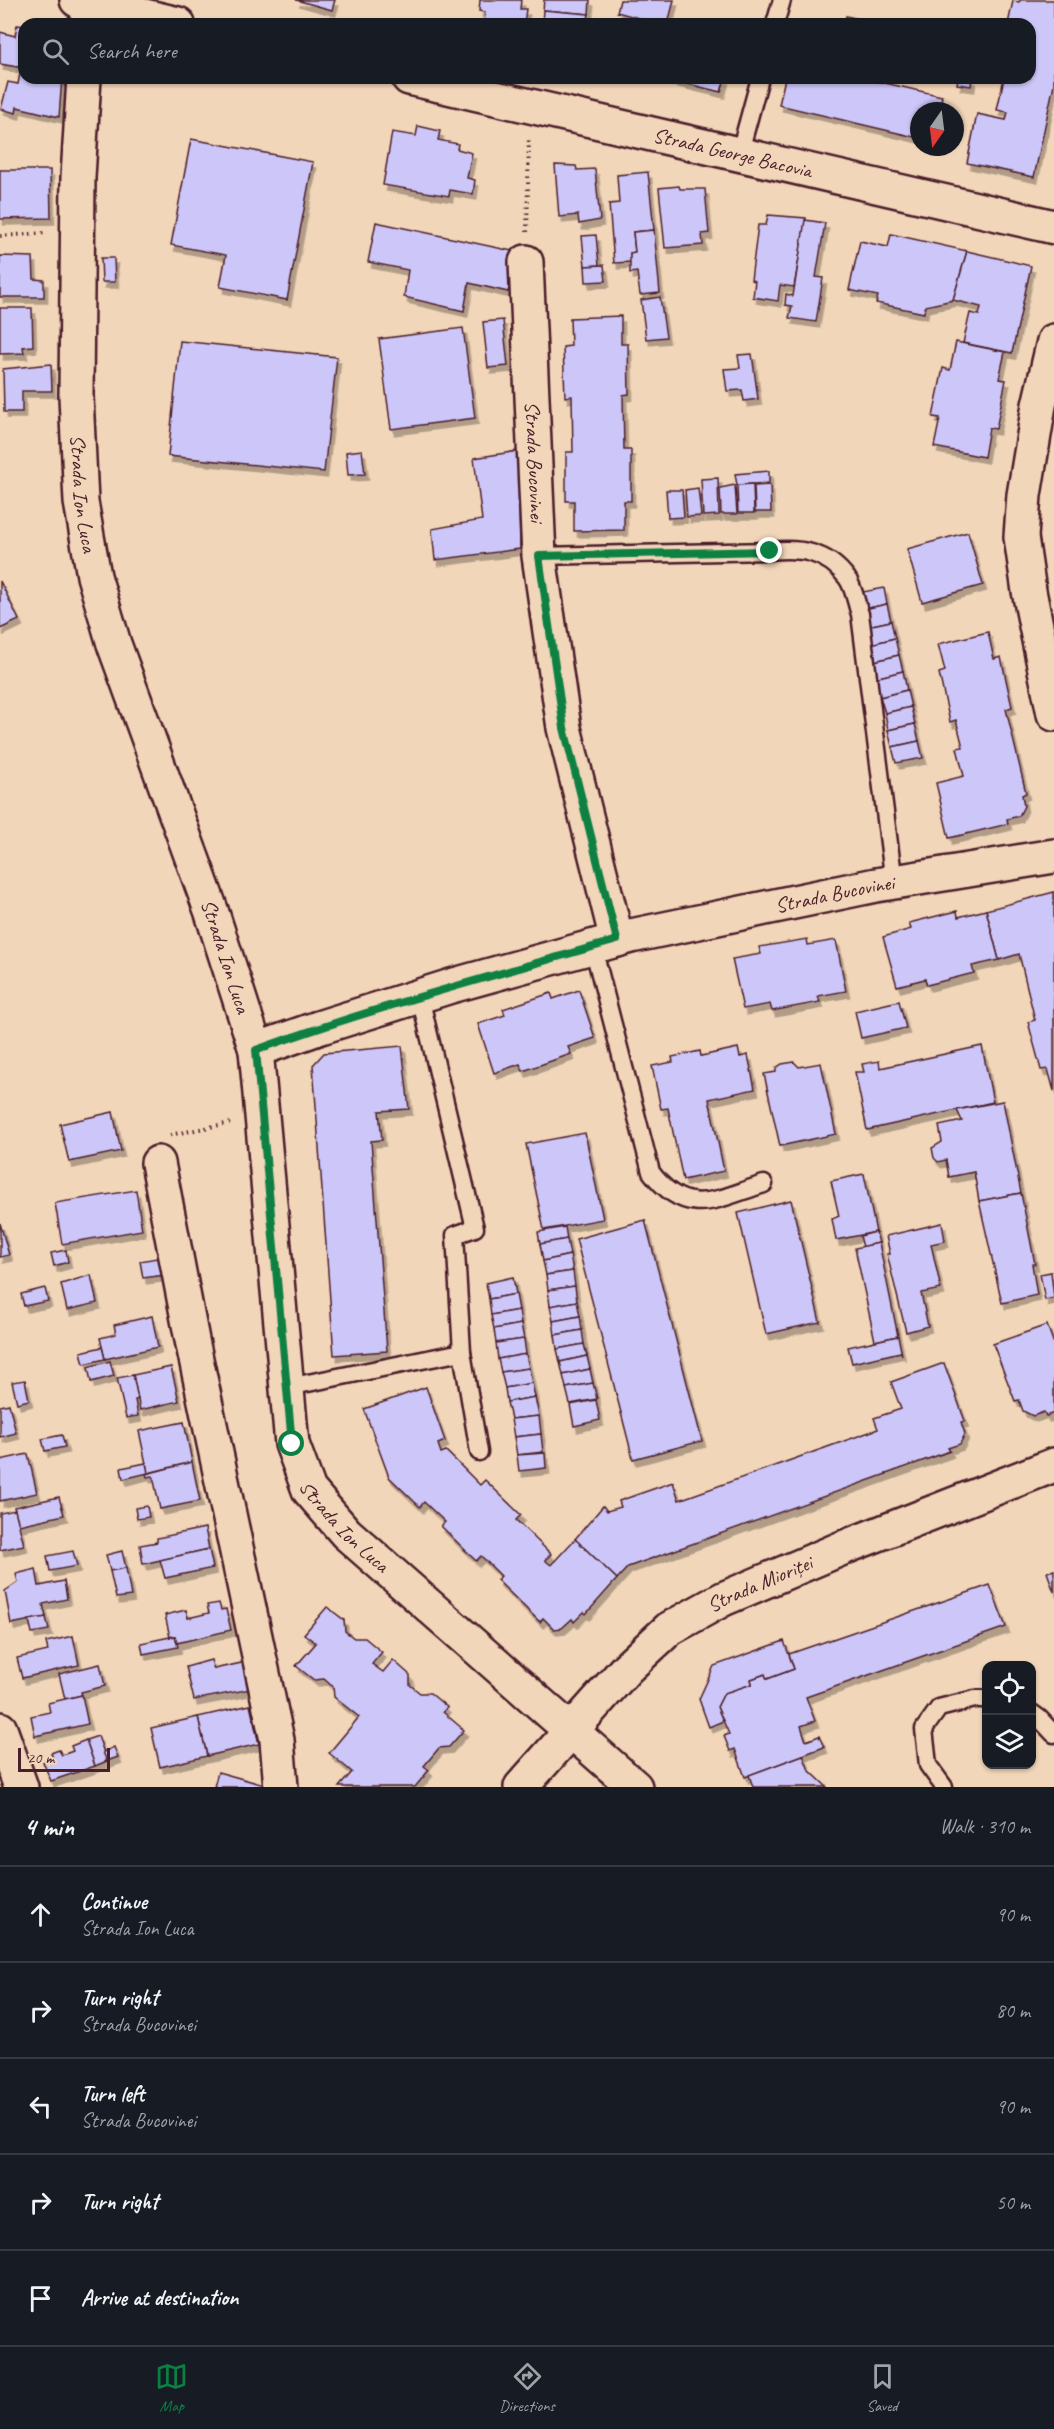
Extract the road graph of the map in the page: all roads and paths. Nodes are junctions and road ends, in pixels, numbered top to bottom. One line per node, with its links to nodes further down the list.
1 (782, 0): 4 (lane)
2 (85, 7): 3 (street)
3 (145, 18)
4 (777, 18)
5 (84, 84): 11 (street, Strada Ion Luca)
6 (435, 84): 8 (street, Strada George Bacovia)
7 (758, 84): 9 (lane)
8 (529, 106): 9 (street, Strada George Bacovia); 13 (path)
9 (739, 155): 10 (street, Strada George Bacovia)
10 (1054, 227)
11 (78, 231): 12 (path); 21 (street, Strada Ion Luca)
12 (0, 236)
13 (526, 262): 15 (street, Strada Bucovinei)
14 (1054, 341): 16 (street)
15 (539, 556): 18 (lane); 19 (street, Strada Bucovinei)
16 (1054, 714)
17 (1054, 856): 18 (street, Strada Bucovinei)
18 (894, 882): 19 (street, Strada Bucovinei)
19 (605, 943): 20 (street, Strada Bucovinei); 24 (lane)
20 (420, 997): 21 (street, Strada Bucovinei); 25 (lane)
21 (256, 1050): 22 (street, Strada Ion Luca)
22 (263, 1118): 23 (path); 26 (street, Strada Ion Luca)
23 (158, 1163): 35 (street)
24 (764, 1184)
25 (462, 1352): 26 (lane); 27 (lane)
26 (288, 1387): 32 (street, Strada Ion Luca)
27 (478, 1452)
28 (1054, 1465): 32 (street, Strada Mioriței)
29 (982, 1699): 38 (lane)
30 (1035, 1715): 33 (lane)
31 (0, 1729): 34 (street)
32 (572, 1731): 36 (street, Strada Mioriței); 37 (street, Strada Ion Luca)
33 (1054, 1734)
34 (21, 1787)
35 (281, 1787)
36 (522, 1787)
37 (636, 1787)
38 (944, 1787)

